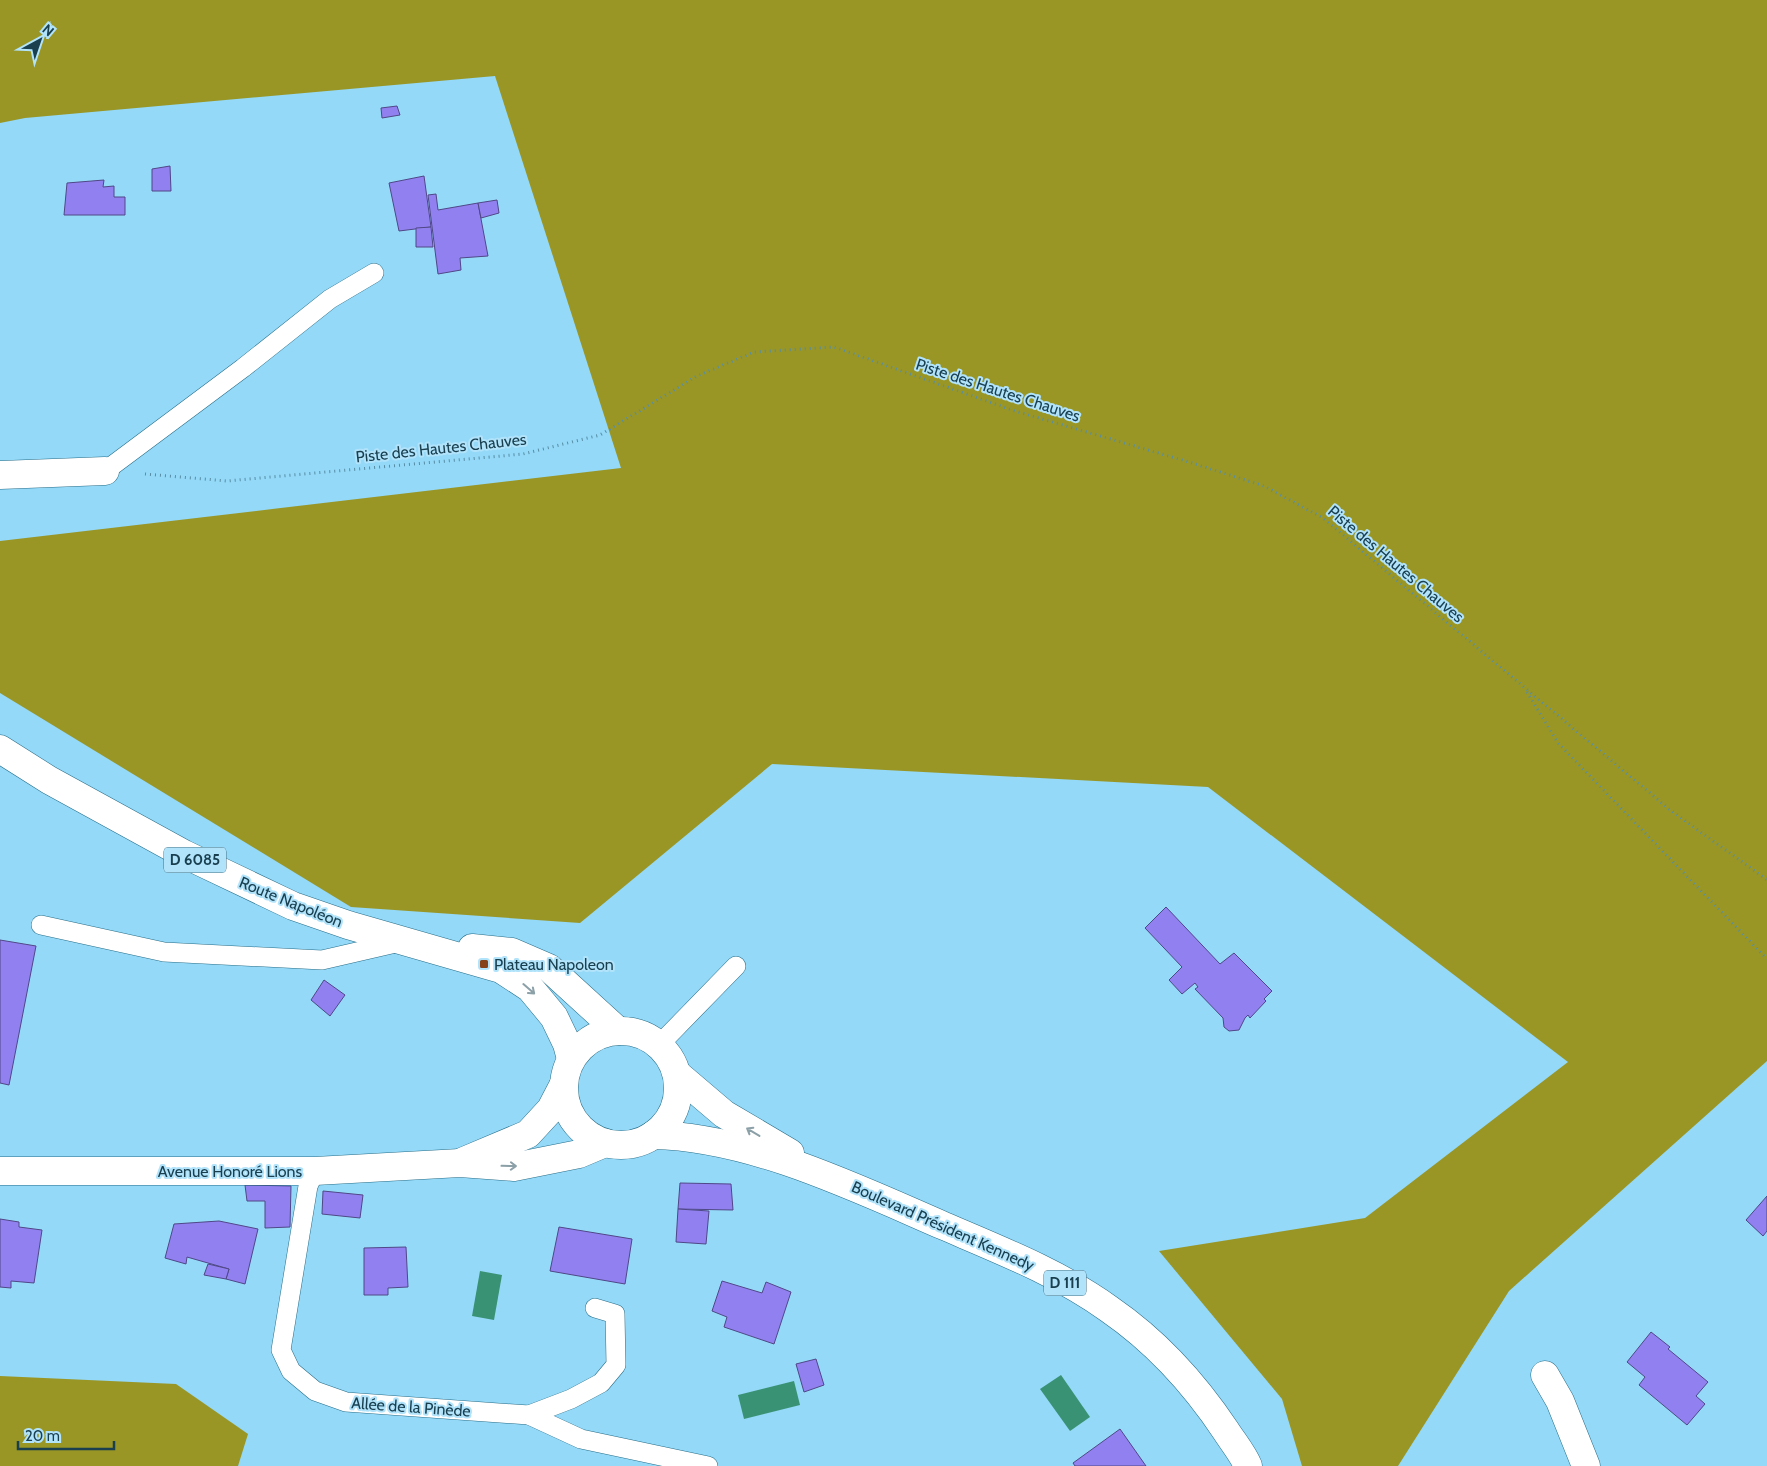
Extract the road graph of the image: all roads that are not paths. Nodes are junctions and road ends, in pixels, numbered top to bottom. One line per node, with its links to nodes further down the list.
1 (374, 273): 2 (lane)
2 (105, 471): 3 (main road)
3 (0, 475)
4 (0, 749): 6 (main road, Route Napoléon / D 6085)
5 (40, 925): 6 (lane)
6 (403, 941): 8 (main road, Route Napoléon / D 6085); 10 (main road, Route Napoléon / D 6085, one-way to 10)
7 (736, 966): 9 (lane)
8 (618, 1030): 9 (main road); 10 (main road)
9 (659, 1045): 11 (main road)
10 (567, 1071): 13 (main road); 14 (main road, Avenue Honoré Lions)
11 (676, 1074): 12 (main road); 17 (main road, Boulevard Président Kennedy / D 111, one-way to 11)
12 (653, 1135): 13 (main road); 17 (main road, Boulevard Président Kennedy / D 111)
13 (605, 1143): 14 (main road, Avenue Honoré Lions, one-way to 13)
14 (460, 1163): 16 (main road, Avenue Honoré Lions)
15 (0, 1171): 16 (main road, Avenue Honoré Lions)
16 (315, 1171): 20 (lane, Allée de la Pinède)
17 (825, 1175): 22 (main road, Boulevard Président Kennedy / D 111)
18 (595, 1308): 20 (lane)
19 (1545, 1375): 23 (main road)
20 (529, 1415): 21 (lane, Allée de la Pinède)
21 (708, 1466)
22 (1248, 1466)
23 (1586, 1466)

